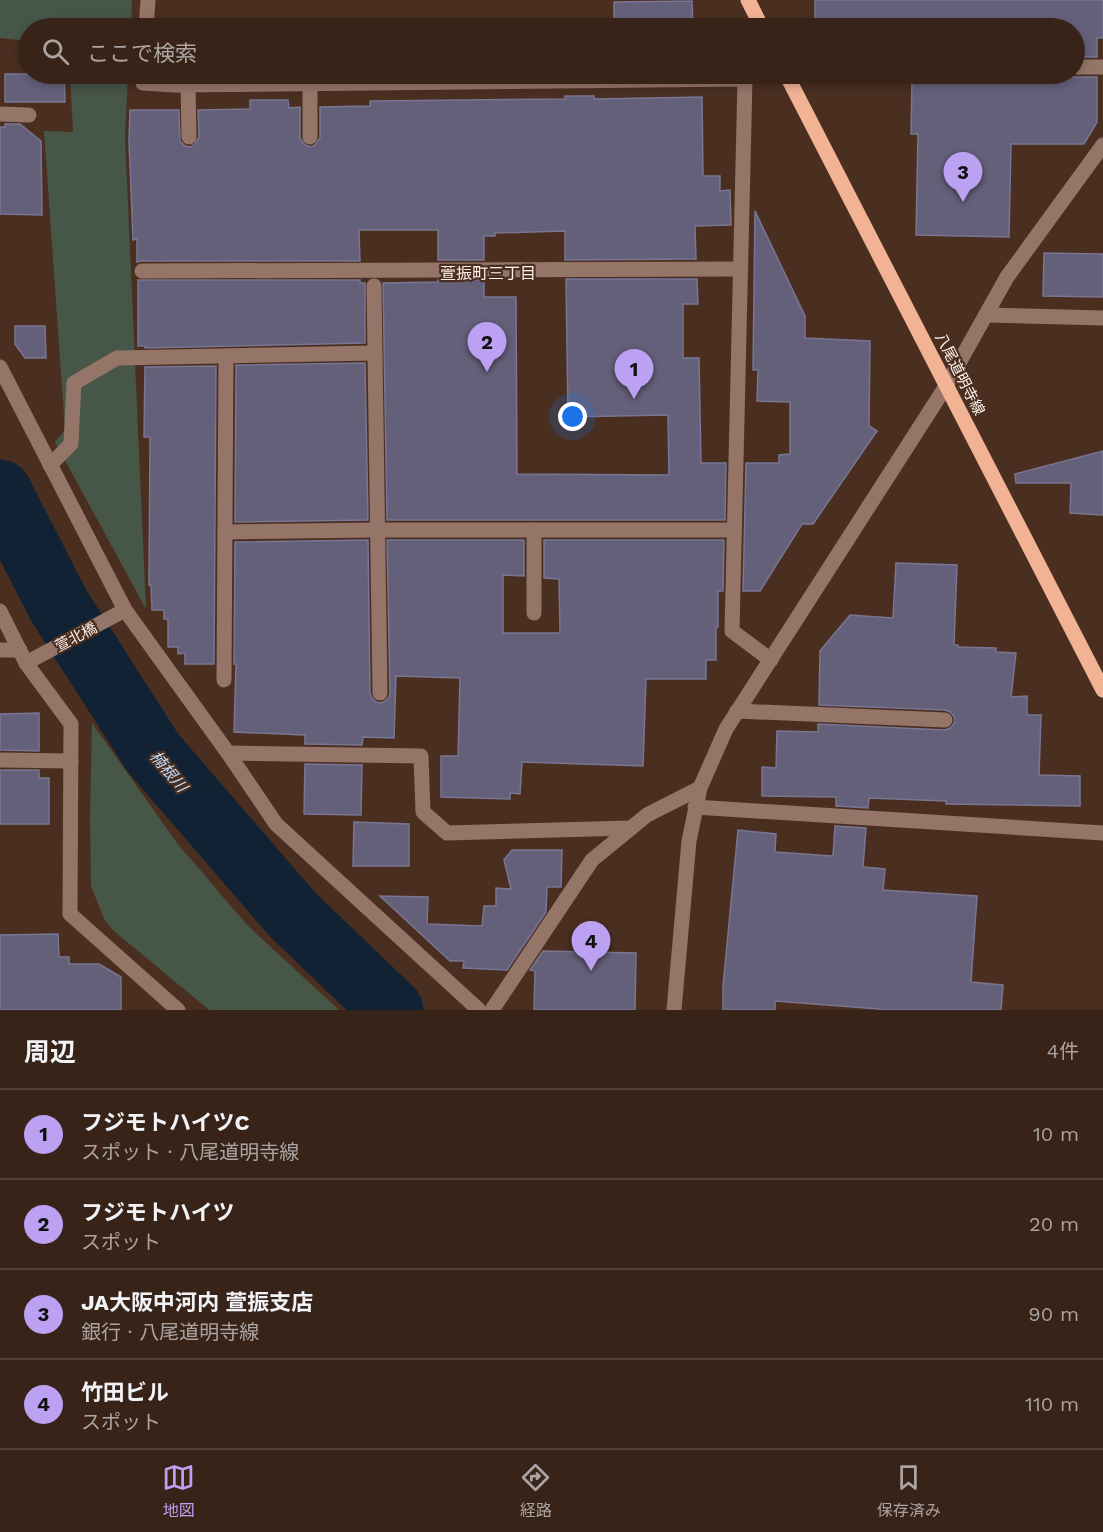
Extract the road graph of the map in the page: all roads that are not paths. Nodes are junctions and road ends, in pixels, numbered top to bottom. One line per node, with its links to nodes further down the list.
1 (148, 0): 3 (street)
2 (747, 0): 4 (main road)
3 (147, 18)
4 (757, 18)
5 (1085, 66): 6 (street)
6 (1103, 67)
7 (188, 84): 13 (street)
8 (310, 84): 14 (street)
9 (750, 84): 16 (street)
10 (791, 84): 24 (main road, 八尾道明寺線)
11 (0, 114): 12 (street)
12 (29, 115)
13 (189, 137)
14 (310, 137)
15 (1103, 145): 19 (street)
16 (741, 269): 17 (street); 28 (street)
17 (142, 271)
18 (374, 286): 21 (street)
19 (986, 315): 20 (street); 24 (street)
20 (1103, 318)
21 (374, 353): 22 (street); 26 (street)
22 (225, 356): 25 (street); 29 (street)
23 (0, 367): 25 (street)
24 (946, 386): 35 (street); 37 (main road, 八尾道明寺線)
25 (50, 465): 30 (street)
26 (377, 530): 27 (street); 29 (street); 38 (street)
27 (534, 530): 28 (street); 32 (street)
28 (734, 530): 35 (street)
29 (225, 532): 36 (street)
30 (125, 610): 34 (street, 萱北橋); 41 (street)
31 (0, 611): 34 (street)
32 (534, 613)
33 (0, 650): 34 (street)
34 (23, 657): 43 (street)
35 (771, 660): 39 (street)
36 (224, 680)
37 (1103, 690)
38 (380, 693)
39 (737, 711): 40 (street); 44 (street)
40 (945, 720)
41 (228, 753): 46 (street); 49 (street)
42 (0, 760): 43 (street)
43 (71, 761): 48 (street)
44 (700, 788): 45 (street); 46 (street)
45 (695, 807): 47 (street); 51 (street)
46 (631, 828): 50 (street)
47 (1103, 833)
48 (178, 1010)
49 (479, 1010)
50 (492, 1010)
51 (674, 1010)

